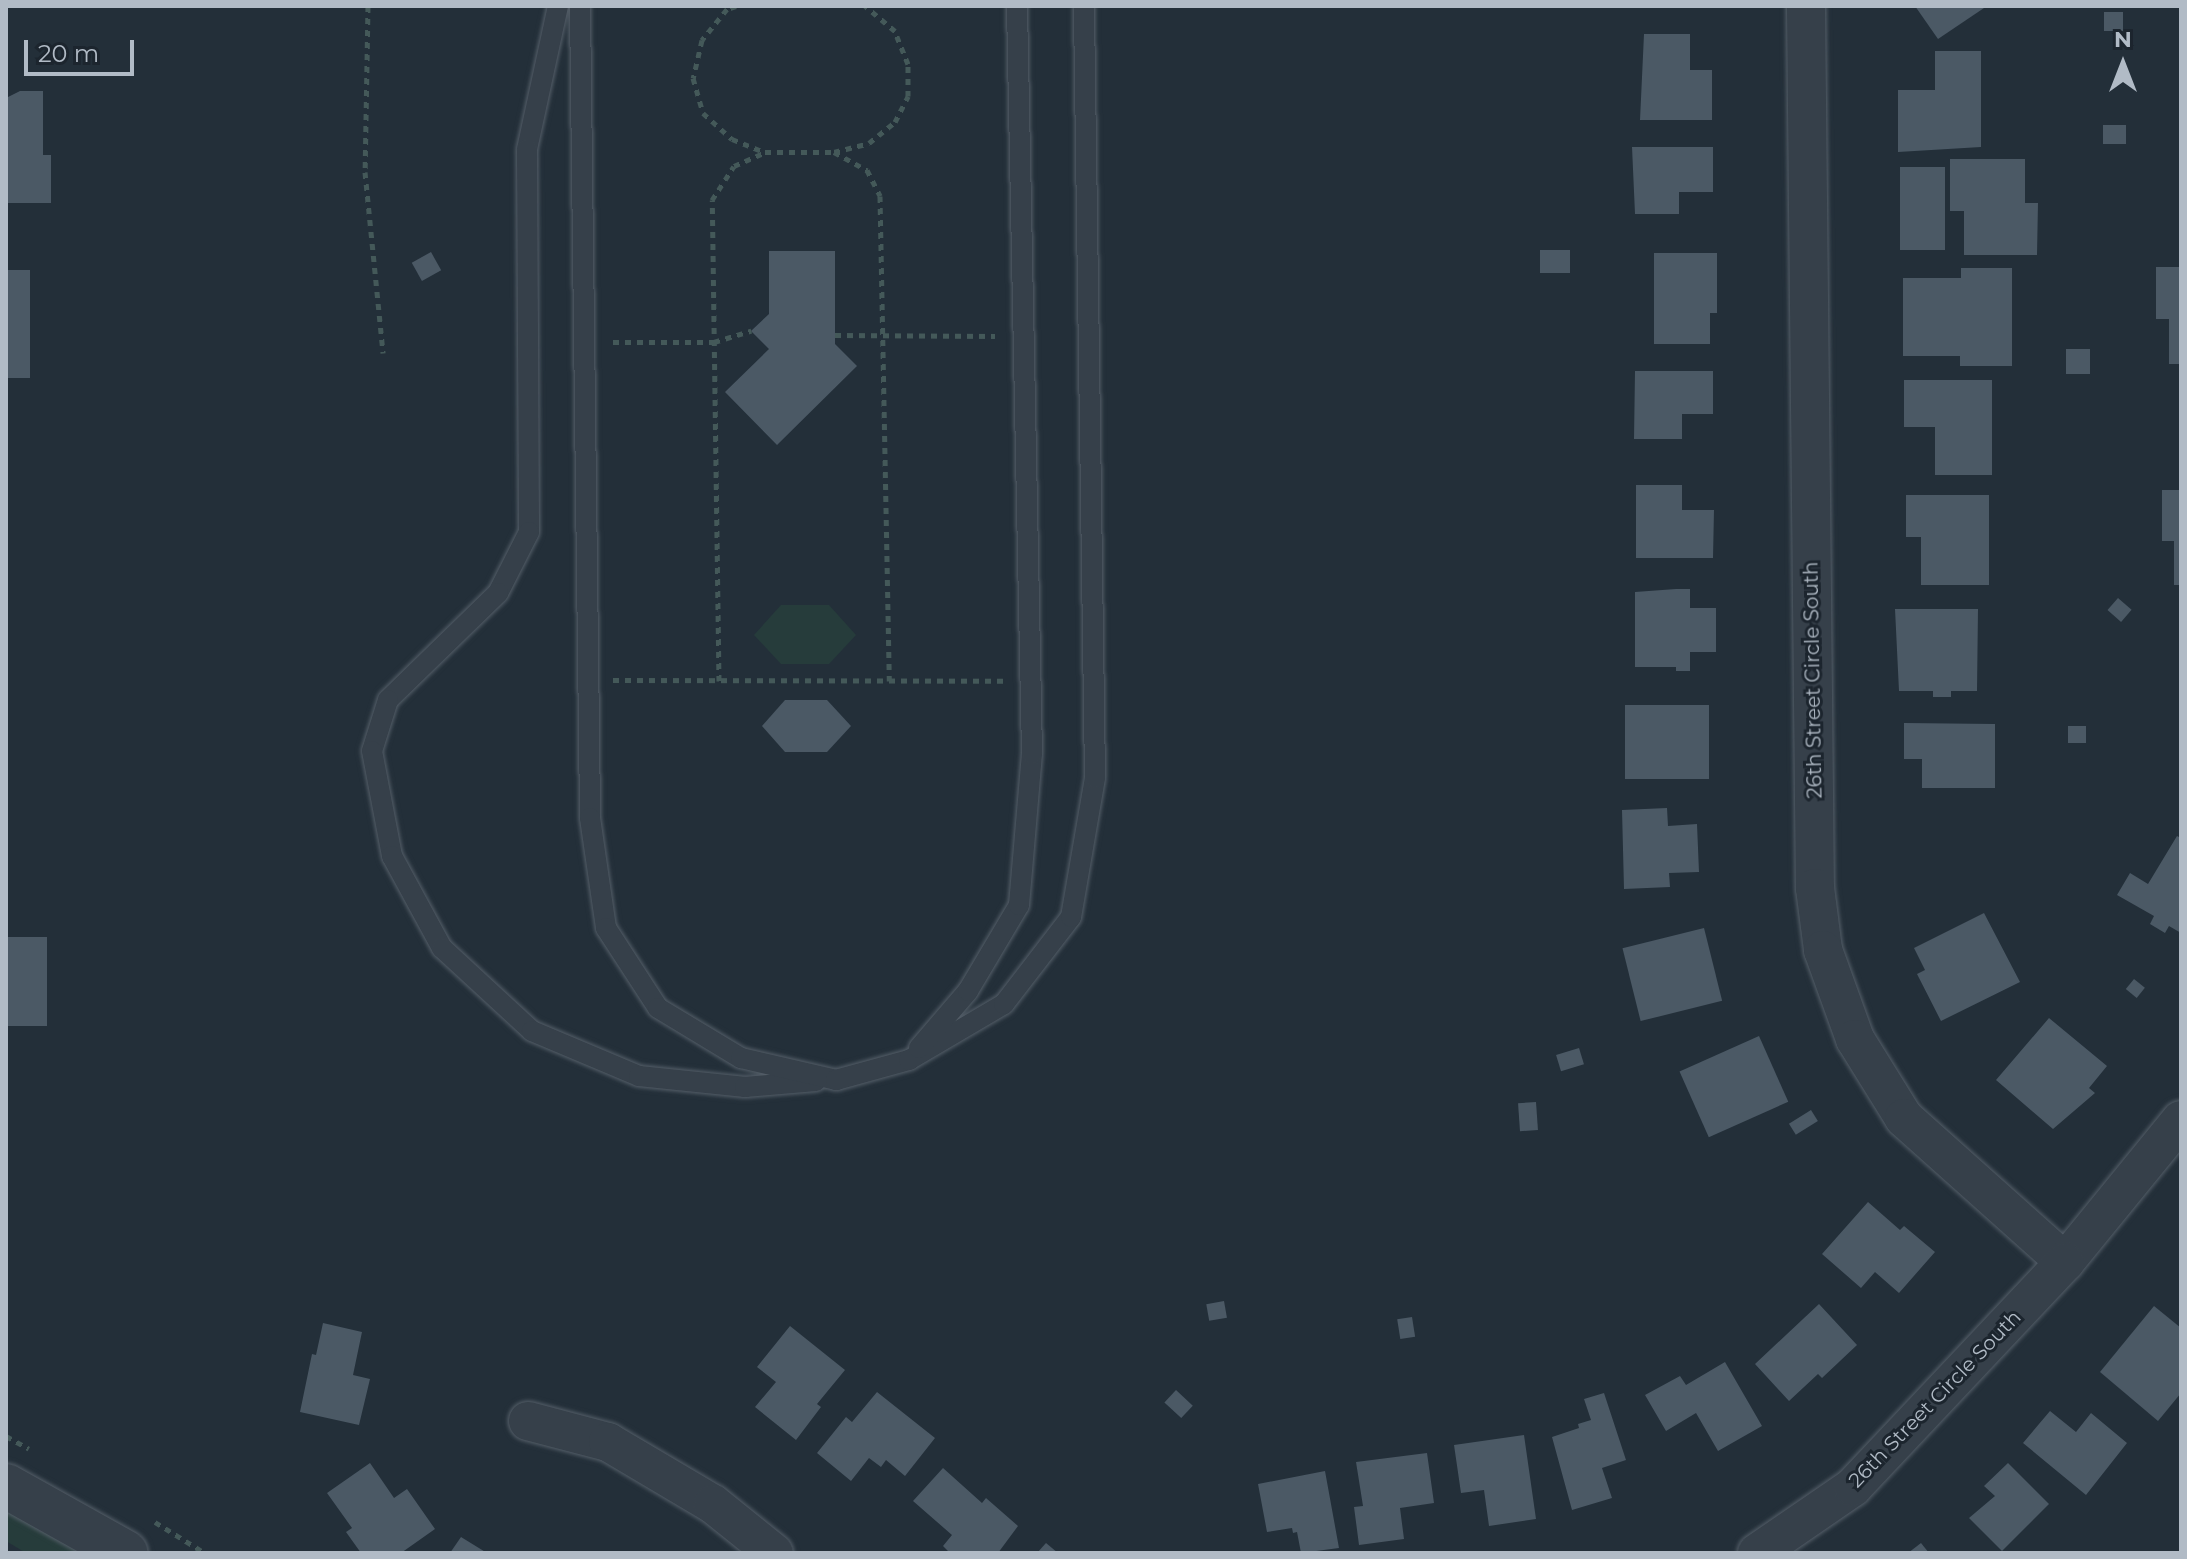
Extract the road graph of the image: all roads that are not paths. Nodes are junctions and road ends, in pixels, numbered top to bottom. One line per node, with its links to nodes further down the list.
1 (558, 6): 7 (lane)
2 (583, 6): 7 (lane)
3 (1017, 6): 6 (lane)
4 (1084, 6): 6 (lane)
5 (1806, 6): 9 (street, 26th Street Circle South)
6 (909, 1060): 7 (lane)
7 (836, 1080)
8 (2181, 1120): 9 (street, 26th Street Circle South)
9 (2065, 1262): 14 (street, 26th Street Circle South)
10 (528, 1421): 13 (street)
11 (6, 1486): 12 (street)
12 (126, 1553)
13 (774, 1553)
14 (1757, 1553)

